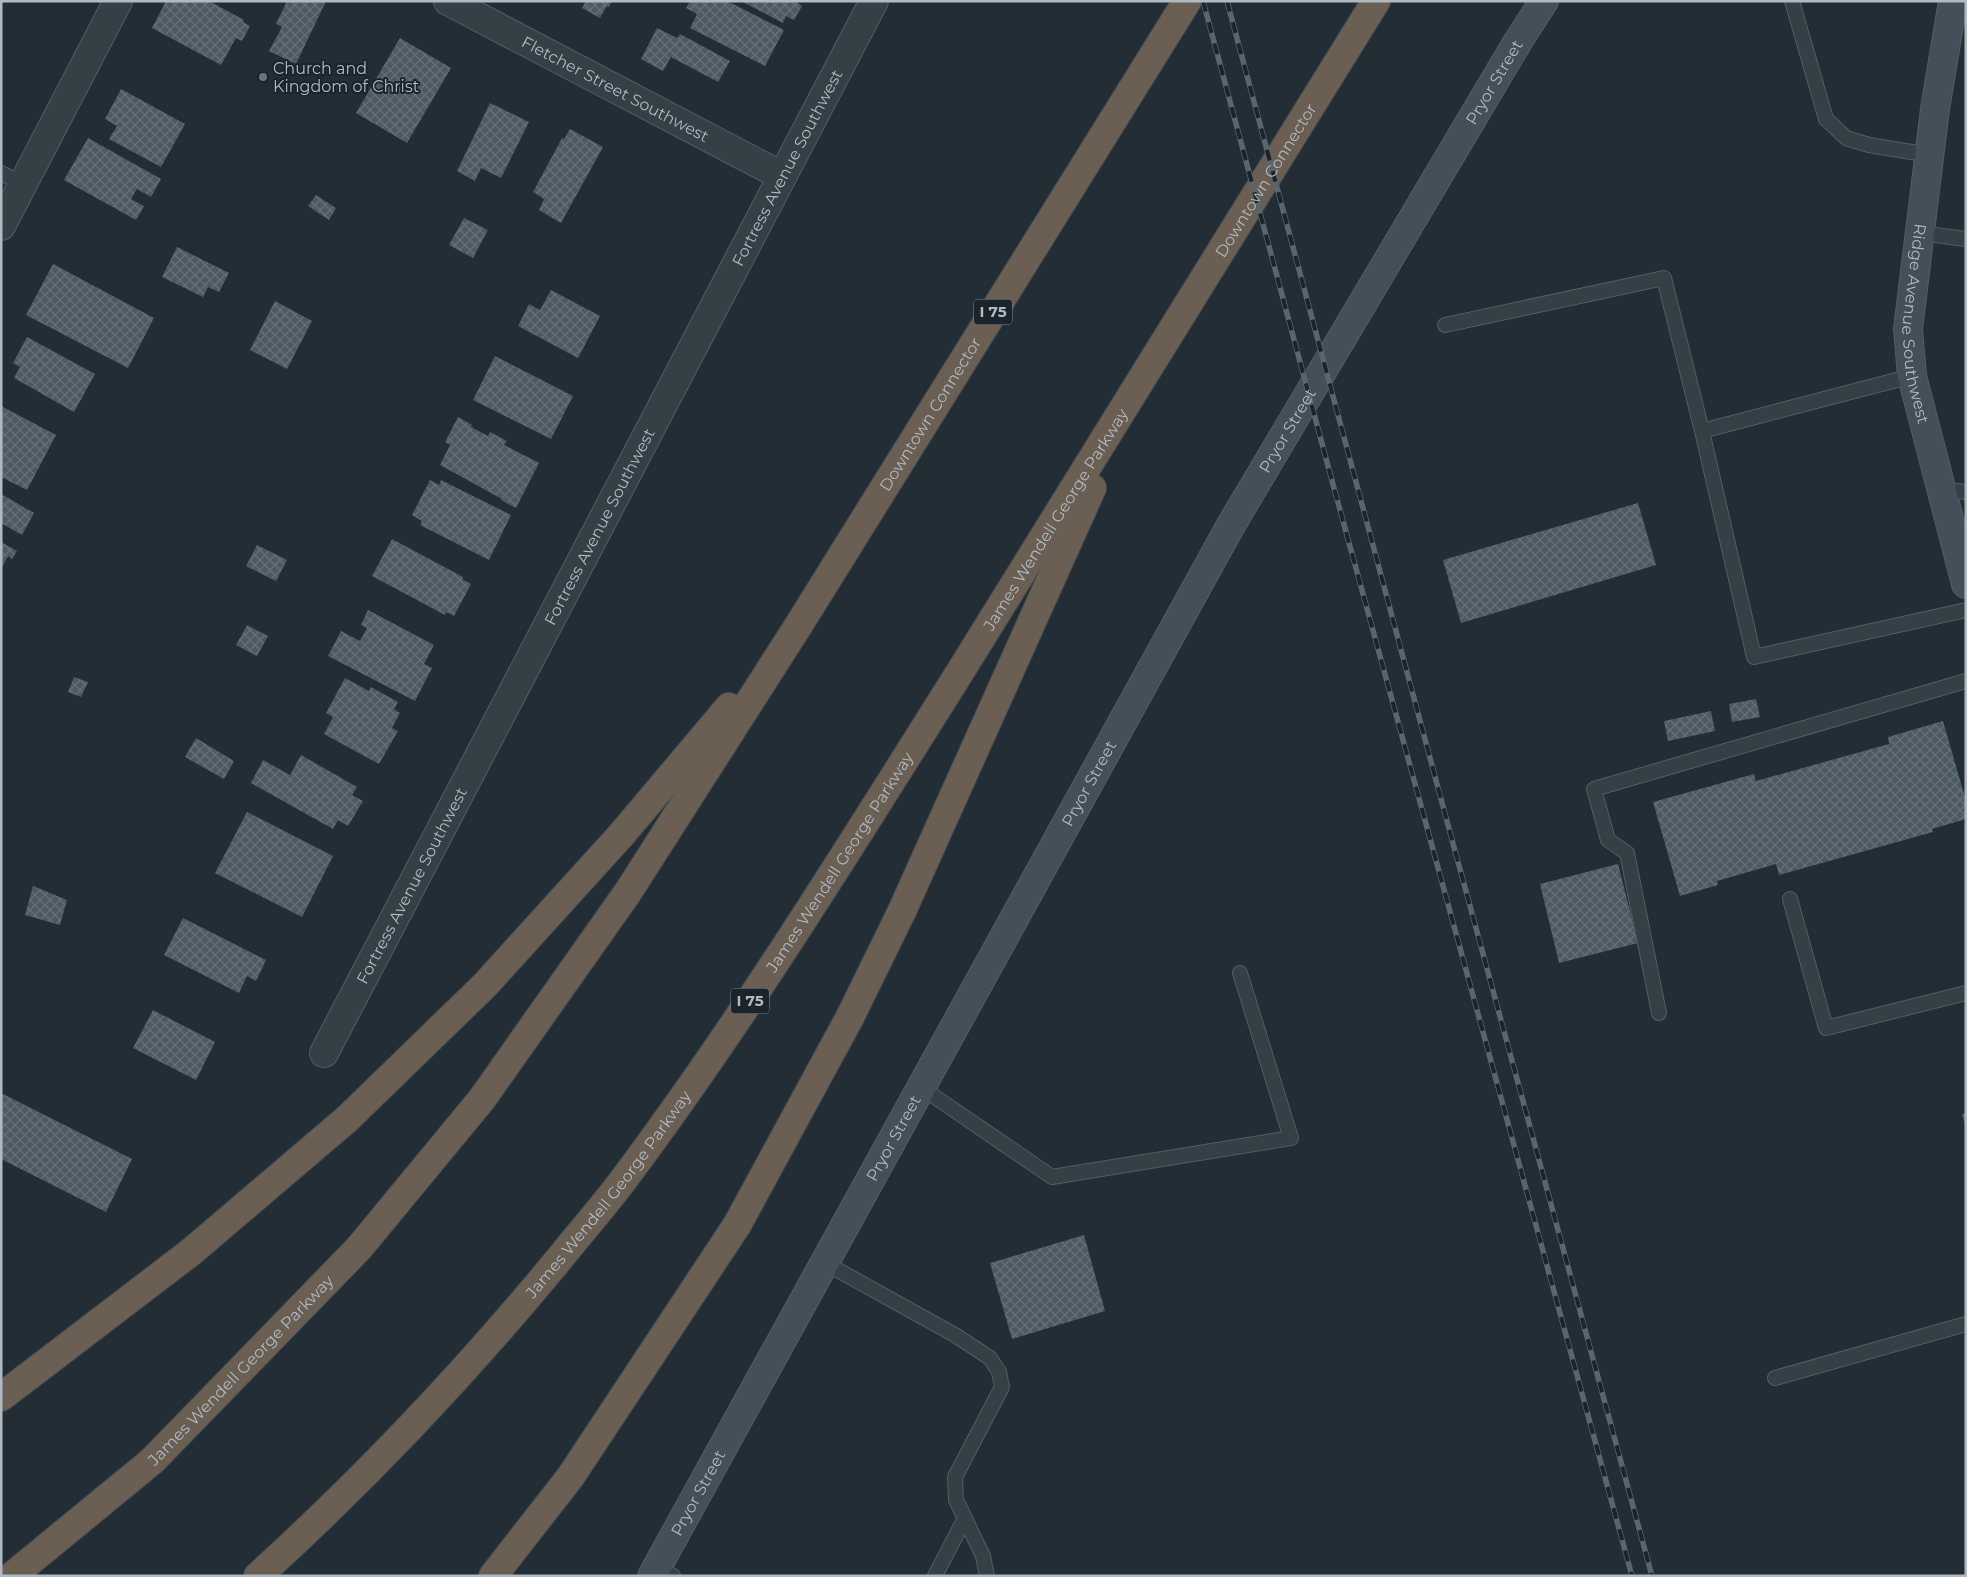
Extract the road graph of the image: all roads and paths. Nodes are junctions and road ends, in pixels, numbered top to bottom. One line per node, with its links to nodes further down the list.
1 (118, 1): 11 (street)
2 (448, 1): 10 (street, Fletcher Street Southwest)
3 (874, 1): 10 (street, Fortress Avenue Southwest)
4 (1186, 1): 22 (highway, Downtown Connector / I 75)
5 (1376, 1): 16 (highway, Downtown Connector / I 75)
6 (1544, 1): 29 (main road, Pryor Street)
7 (1792, 1): 9 (lane)
8 (1953, 1): 9 (main road, Ridge Avenue Southwest)
9 (1930, 155): 13 (main road, Ridge Avenue Southwest)
10 (782, 176): 28 (street, Fortress Avenue Southwest)
11 (12, 179): 12 (street)
12 (1, 226)
13 (1920, 233): 14 (lane); 17 (main road, Ridge Avenue Southwest)
14 (1966, 239)
15 (1446, 325): 18 (lane)
16 (1155, 361): 37 (highway, James Wendell George Parkway / I 75); 38 (highway)
17 (1912, 376): 18 (lane); 19 (main road, Ridge Avenue Southwest)
18 (1702, 431): 21 (lane)
19 (1954, 491): 20 (main road, Ridge Avenue Southwest)
20 (1966, 584)
21 (1966, 610)
22 (800, 623): 33 (highway); 36 (highway, James Wendell George Parkway / I 75)
23 (1966, 681): 27 (lane)
24 (1790, 898): 26 (lane)
25 (1240, 973): 29 (lane)
26 (1966, 993)
27 (1659, 1013)
28 (324, 1053)
29 (922, 1088): 30 (main road, Pryor Street)
30 (825, 1263): 34 (lane); 35 (main road, Pryor Street)
31 (1966, 1324): 32 (lane)
32 (1775, 1378)
33 (1, 1397)
34 (965, 1518): 39 (lane); 40 (lane)
35 (661, 1573)
36 (12, 1576)
37 (258, 1576)
38 (493, 1576)
39 (935, 1576)
40 (987, 1576)

